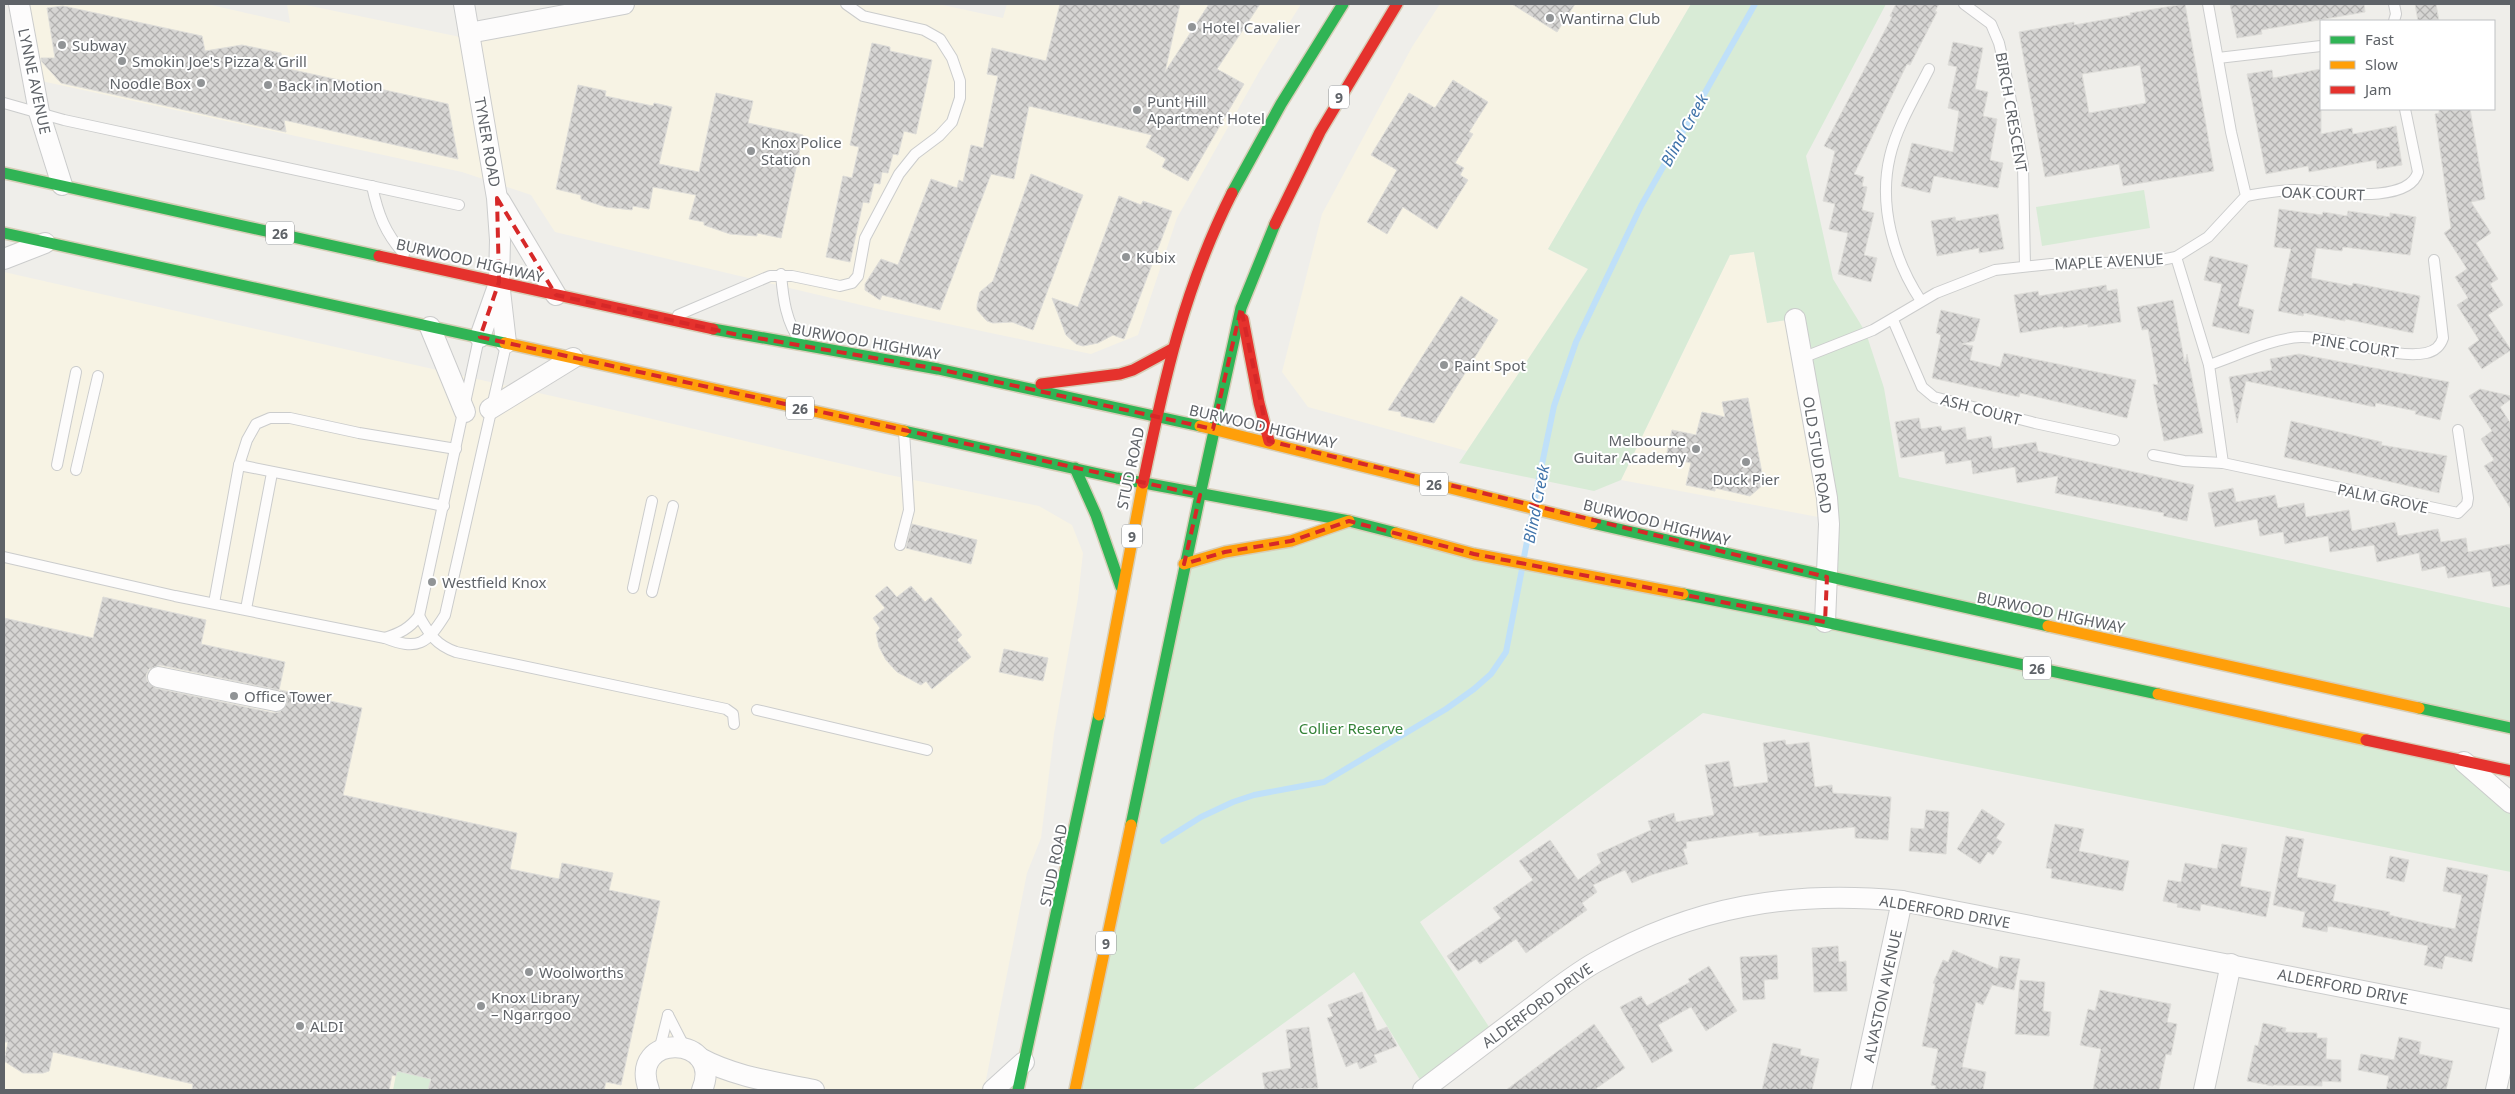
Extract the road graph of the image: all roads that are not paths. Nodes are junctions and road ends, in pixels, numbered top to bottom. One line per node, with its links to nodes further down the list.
1 (19, 4): 17 (street, LYNNE AVENUE)
2 (464, 4): 11 (street, TYNER ROAD)
3 (624, 4): 11 (street)
4 (846, 4): 31 (lane)
5 (1343, 4): 43 (main road, STUD ROAD / 9)
6 (1397, 4): 35 (main road, 9)
7 (1964, 4): 30 (lane, BIRCH CRESCENT)
8 (2208, 4): 13 (lane)
9 (2394, 4): 10 (lane)
10 (2394, 20)
11 (469, 33): 22 (street, TYNER ROAD)
12 (2320, 46): 13 (lane)
13 (2218, 58): 21 (lane)
14 (1929, 69): 34 (lane)
15 (4, 103): 17 (lane)
16 (2405, 110): 21 (lane, OAK COURT)
17 (39, 112): 19 (street, LYNNE AVENUE); 20 (lane)
18 (4, 173): 19 (main road, BURWOOD HIGHWAY / 26)
19 (62, 186): 29 (main road, BURWOOD HIGHWAY / 26)
20 (372, 186): 23 (lane); 29 (lane)
21 (2246, 196): 26 (lane, MAPLE AVENUE)
22 (498, 198): 32 (street, TYNER ROAD); 33 (street)
23 (459, 205)
24 (4, 233): 25 (main road, 26)
25 (45, 243): 27 (street); 39 (main road, 26)
26 (2176, 257): 30 (lane, MAPLE AVENUE); 46 (lane)
27 (4, 259)
28 (2434, 260): 46 (lane, PINE COURT)
29 (411, 262): 32 (main road, BURWOOD HIGHWAY / 26)
30 (2025, 266): 34 (lane, MAPLE AVENUE)
31 (781, 274): 36 (lane); 42 (lane)
32 (499, 282): 33 (main road, BURWOOD HIGHWAY / 26); 40 (street, TYNER ROAD); 41 (street, TYNER ROAD)
33 (556, 295): 36 (main road, BURWOOD HIGHWAY / 26)
34 (1921, 302): 38 (lane, MAPLE AVENUE)
35 (1241, 308): 53 (main road, 9); 57 (main road)
36 (668, 319): 42 (main road, BURWOOD HIGHWAY / 26)
37 (1795, 319): 45 (street, OLD STUD ROAD)
38 (1893, 320): 45 (lane, MAPLE AVENUE); 56 (lane, ASH COURT)
39 (430, 326): 40 (main road, 26); 51 (street)
40 (480, 337): 41 (main road, 26); 51 (lane)
41 (506, 343): 44 (main road, 26); 50 (lane)
42 (805, 346): 49 (main road, BURWOOD HIGHWAY / 26)
43 (1172, 349): 49 (main road); 52 (main road, STUD ROAD / 9)
44 (573, 358): 50 (street); 55 (main road, 26)
45 (1802, 358): 75 (street, OLD STUD ROAD)
46 (2209, 365): 60 (lane)
47 (76, 372): 61 (lane)
48 (98, 376): 64 (lane)
49 (1020, 386): 52 (main road, BURWOOD HIGHWAY / 26)
50 (490, 410): 83 (lane)
51 (465, 412): 58 (lane)
52 (1156, 417): 53 (main road, BURWOOD HIGHWAY / 26); 66 (main road, STUD ROAD / 9)
53 (1213, 429): 57 (main road, BURWOOD HIGHWAY / 26); 67 (main road, 9)
54 (2458, 430): 60 (lane, PALM GROVE)
55 (904, 431): 63 (main road, 26); 72 (lane)
56 (2114, 440)
57 (1269, 442): 75 (main road, BURWOOD HIGHWAY / 26)
58 (456, 449): 62 (lane); 68 (lane)
59 (2153, 455): 60 (lane, PALM GROVE)
60 (2223, 463)
61 (57, 465)
62 (239, 465): 65 (lane); 79 (lane)
63 (1075, 468): 66 (main road, 26); 77 (main road)
64 (76, 470)
65 (272, 472): 68 (lane); 80 (lane)
66 (1143, 483): 67 (main road, 26); 77 (main road, STUD ROAD / 9)
67 (1200, 495): 71 (main road, 26); 74 (main road, 9)
68 (444, 506): 81 (lane)
69 (651, 506): 76 (lane)
70 (673, 506): 78 (lane)
71 (1349, 521): 74 (main road); 82 (main road, 26)
72 (900, 545)
73 (4, 557): 79 (lane)
74 (1184, 564): 105 (main road, 9)
75 (1827, 578): 82 (street, OLD STUD ROAD); 89 (main road, BURWOOD HIGHWAY / 26)
76 (633, 588)
77 (1121, 588): 99 (main road, STUD ROAD / 9)
78 (652, 592)
79 (214, 603): 80 (lane)
80 (246, 609): 84 (lane)
81 (419, 616): 83 (lane); 84 (lane)
82 (1825, 622): 91 (main road, 26)
83 (431, 637): 84 (lane); 88 (lane)
84 (385, 638)
85 (158, 677): 86 (street)
86 (276, 701)
87 (757, 710): 90 (lane)
88 (734, 724)
89 (2511, 728)
90 (927, 750)
91 (2462, 760): 92 (main road, 26); 93 (street)
92 (2511, 771)
93 (2511, 803)
94 (1902, 901): 95 (street, ALDERFORD DRIVE); 106 (street, ALDERFORD DRIVE); 107 (street, ALVASTON AVENUE)
95 (2231, 964): 96 (street, ALDERFORD DRIVE); 108 (street)
96 (2511, 1021): 109 (street)
97 (659, 1051): 98 (street); 98 (lane); 100 (street)
98 (692, 1053): 101 (street); 102 (street)
99 (1024, 1062): 103 (street); 104 (main road, STUD ROAD / 9)
100 (649, 1090)
101 (702, 1090)
102 (814, 1090)
103 (993, 1090)
104 (1018, 1090)
105 (1075, 1090)
106 (1423, 1090)
107 (1861, 1090)
108 (2204, 1090)
109 (2496, 1090)

